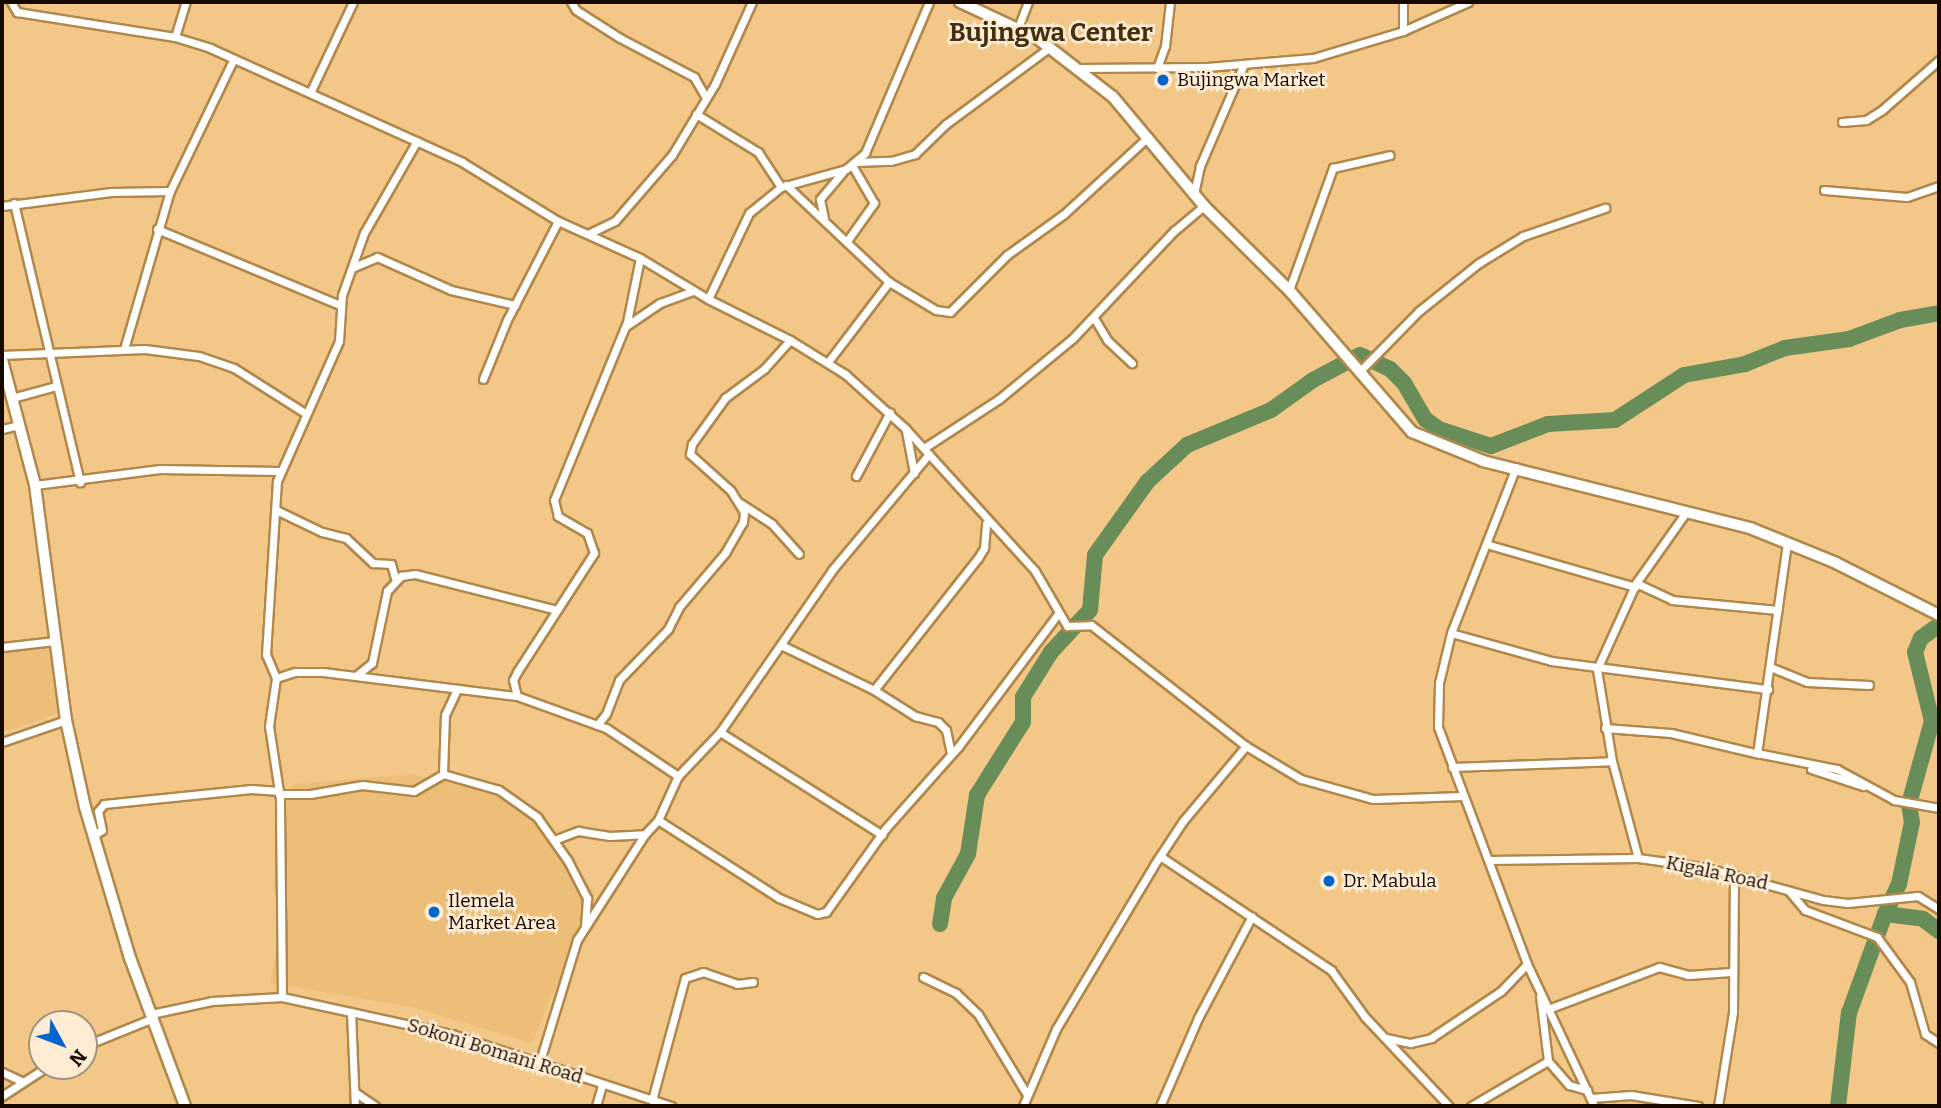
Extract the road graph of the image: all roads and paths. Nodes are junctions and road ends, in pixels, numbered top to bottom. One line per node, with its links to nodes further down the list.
1 (186, 2): 15 (street)
2 (353, 2): 22 (street)
3 (571, 2): 23 (street)
4 (751, 2): 23 (street)
5 (929, 2): 29 (street)
6 (960, 2): 13 (street)
7 (1028, 2): 13 (street)
8 (1170, 2): 21 (street)
9 (1403, 2): 14 (street)
10 (1468, 2): 14 (street)
11 (11, 5): 12 (street); 15 (street)
12 (2, 7)
13 (1018, 28): 16 (street)
14 (1403, 31): 19 (street)
15 (175, 37): 17 (street)
16 (1050, 47): 20 (street); 29 (street)
17 (233, 60): 22 (street); 33 (street)
18 (1939, 61): 25 (street)
19 (1244, 64): 21 (street); 34 (street)
20 (1079, 68): 21 (street); 26 (street)
21 (1157, 68)
22 (310, 93): 27 (street)
23 (706, 98): 24 (street)
24 (696, 114): 30 (street); 42 (street)
25 (1842, 122)
26 (1148, 137): 34 (street); 46 (street)
27 (417, 141): 40 (street); 45 (street)
28 (1390, 155): 47 (street)
29 (851, 165): 30 (street); 39 (street); 43 (street)
30 (784, 186): 39 (street); 49 (street)
31 (1939, 186): 32 (street)
32 (1824, 190)
33 (170, 191): 35 (street); 41 (street)
34 (1194, 194): 37 (street)
35 (13, 203): 36 (street); 56 (street)
36 (2, 206)
37 (1204, 206): 47 (street); 52 (street)
38 (1605, 208): 60 (street)
39 (824, 218): 43 (street)
40 (558, 221): 42 (street); 51 (street)
41 (157, 229): 50 (street); 55 (street)
42 (589, 234): 44 (street)
43 (847, 241): 46 (street)
44 (640, 258): 48 (street); 53 (street)
45 (354, 267): 50 (street); 51 (street)
46 (889, 282): 58 (street)
47 (1289, 290): 60 (street)
48 (693, 291): 49 (street); 53 (street)
49 (708, 299): 54 (street)
50 (340, 305): 65 (street)
51 (515, 305): 61 (street)
52 (1094, 318): 59 (street); 69 (street)
53 (626, 326): 85 (street)
54 (790, 340): 58 (street); 76 (street)
55 (124, 349): 56 (street); 65 (street)
56 (49, 351): 57 (street); 62 (street)
57 (2, 358): 63 (street)
58 (828, 362): 64 (street)
59 (1132, 363)
60 (1359, 372): 70 (street)
61 (483, 379)
62 (56, 386): 63 (street); 74 (street)
63 (12, 398): 66 (street)
64 (890, 412): 67 (street); 73 (street)
65 (305, 413): 71 (street)
66 (20, 425): 68 (street); 75 (street)
67 (905, 428): 69 (street); 72 (street)
68 (2, 429)
69 (927, 451): 72 (street); 79 (street)
70 (1516, 467): 78 (street); 81 (street)
71 (279, 471): 74 (street); 77 (street)
72 (914, 474): 91 (street)
73 (856, 476)
74 (80, 482): 75 (street)
75 (35, 485): 90 (street)
76 (739, 502): 82 (street); 105 (street)
77 (276, 509): 83 (street); 97 (street)
78 (1687, 510): 80 (street); 84 (street)
79 (986, 522): 87 (street); 101 (street)
80 (1787, 543): 86 (street); 88 (street)
81 (1486, 544): 84 (street); 89 (street)
82 (799, 554)
83 (395, 578): 85 (street); 96 (street)
84 (1636, 585): 86 (street); 94 (street)
85 (558, 610): 95 (street)
86 (1777, 610): 93 (street)
87 (1058, 614): 109 (street); 110 (street)
88 (1939, 615)
89 (1451, 633): 94 (street); 113 (street)
90 (55, 641): 92 (street); 104 (street)
91 (781, 645): 101 (street); 107 (street)
92 (2, 647)
93 (1770, 667): 98 (street); 100 (street)
94 (1597, 669): 100 (street); 106 (street)
95 (517, 673): 102 (street); 103 (street)
96 (356, 676): 97 (street); 99 (street)
97 (276, 678): 116 (street)
98 (1870, 685)
99 (457, 689): 102 (street); 114 (street)
100 (1768, 689): 111 (street)
101 (874, 690): 110 (street)
102 (499, 691): 103 (street)
103 (517, 696): 105 (street)
104 (66, 720): 108 (street); 121 (street)
105 (597, 725): 115 (street)
106 (1605, 728): 111 (street); 112 (street)
107 (720, 732): 115 (street); 122 (street)
108 (2, 742)
109 (1246, 747): 117 (street); 124 (street)
110 (951, 753): 122 (street)
111 (1757, 753): 118 (street)
112 (1612, 761): 113 (street); 125 (street)
113 (1452, 767): 117 (street)
114 (443, 774): 116 (street); 123 (street)
115 (678, 776): 119 (street)
116 (279, 792): 121 (street); 137 (street)
117 (1463, 796): 126 (street)
118 (1939, 808)
119 (658, 820): 120 (street); 122 (street)
120 (645, 834): 123 (street); 131 (street)
121 (94, 835): 140 (street)
122 (882, 835)
123 (554, 839): 131 (street)
124 (1160, 856): 130 (street); 152 (street)
125 (1638, 858): 126 (street, Kigala Road); 127 (street, Kigala Road)
126 (1489, 860): 132 (street)
127 (1734, 875): 128 (street, Kigala Road); 133 (street)
128 (1788, 890): 129 (street, Kigala Road); 143 (street)
129 (1939, 909)
130 (1252, 916): 141 (street); 162 (street)
131 (585, 927): 144 (street)
132 (1527, 964): 136 (street); 141 (street)
133 (1731, 972): 138 (street); 166 (street)
134 (923, 977): 152 (street)
135 (753, 982): 154 (street)
136 (1541, 992): 138 (street); 145 (street)
137 (282, 997): 139 (street, Sokoni Bomani Road); 140 (street, Sokoni Bomani Road)
138 (1548, 1009): 150 (street)
139 (351, 1012): 144 (street, Sokoni Bomani Road); 151 (street)
140 (152, 1016): 142 (street, Sokoni Bomani Road); 156 (street)
141 (1385, 1038): 163 (street)
142 (98, 1040)
143 (1939, 1044)
144 (540, 1061): 149 (street, Sokoni Bomani Road)
145 (1548, 1061): 150 (street); 164 (street)
146 (2, 1072): 148 (street)
147 (28, 1077): 148 (street)
148 (21, 1081): 153 (street)
149 (602, 1085): 154 (street, Sokoni Bomani Road); 159 (street)
150 (1587, 1090): 155 (street)
151 (356, 1093): 157 (street); 158 (street)
152 (1027, 1094): 161 (street)
153 (2, 1096)
154 (652, 1100): 160 (street, Sokoni Bomani Road)
155 (1593, 1102): 165 (street)
156 (185, 1106)
157 (355, 1106)
158 (374, 1106)
159 (596, 1106)
160 (671, 1106)
161 (1023, 1106)
162 (1160, 1106)
163 (1448, 1106)
164 (1471, 1106)
165 (1698, 1106)
166 (1718, 1106)

